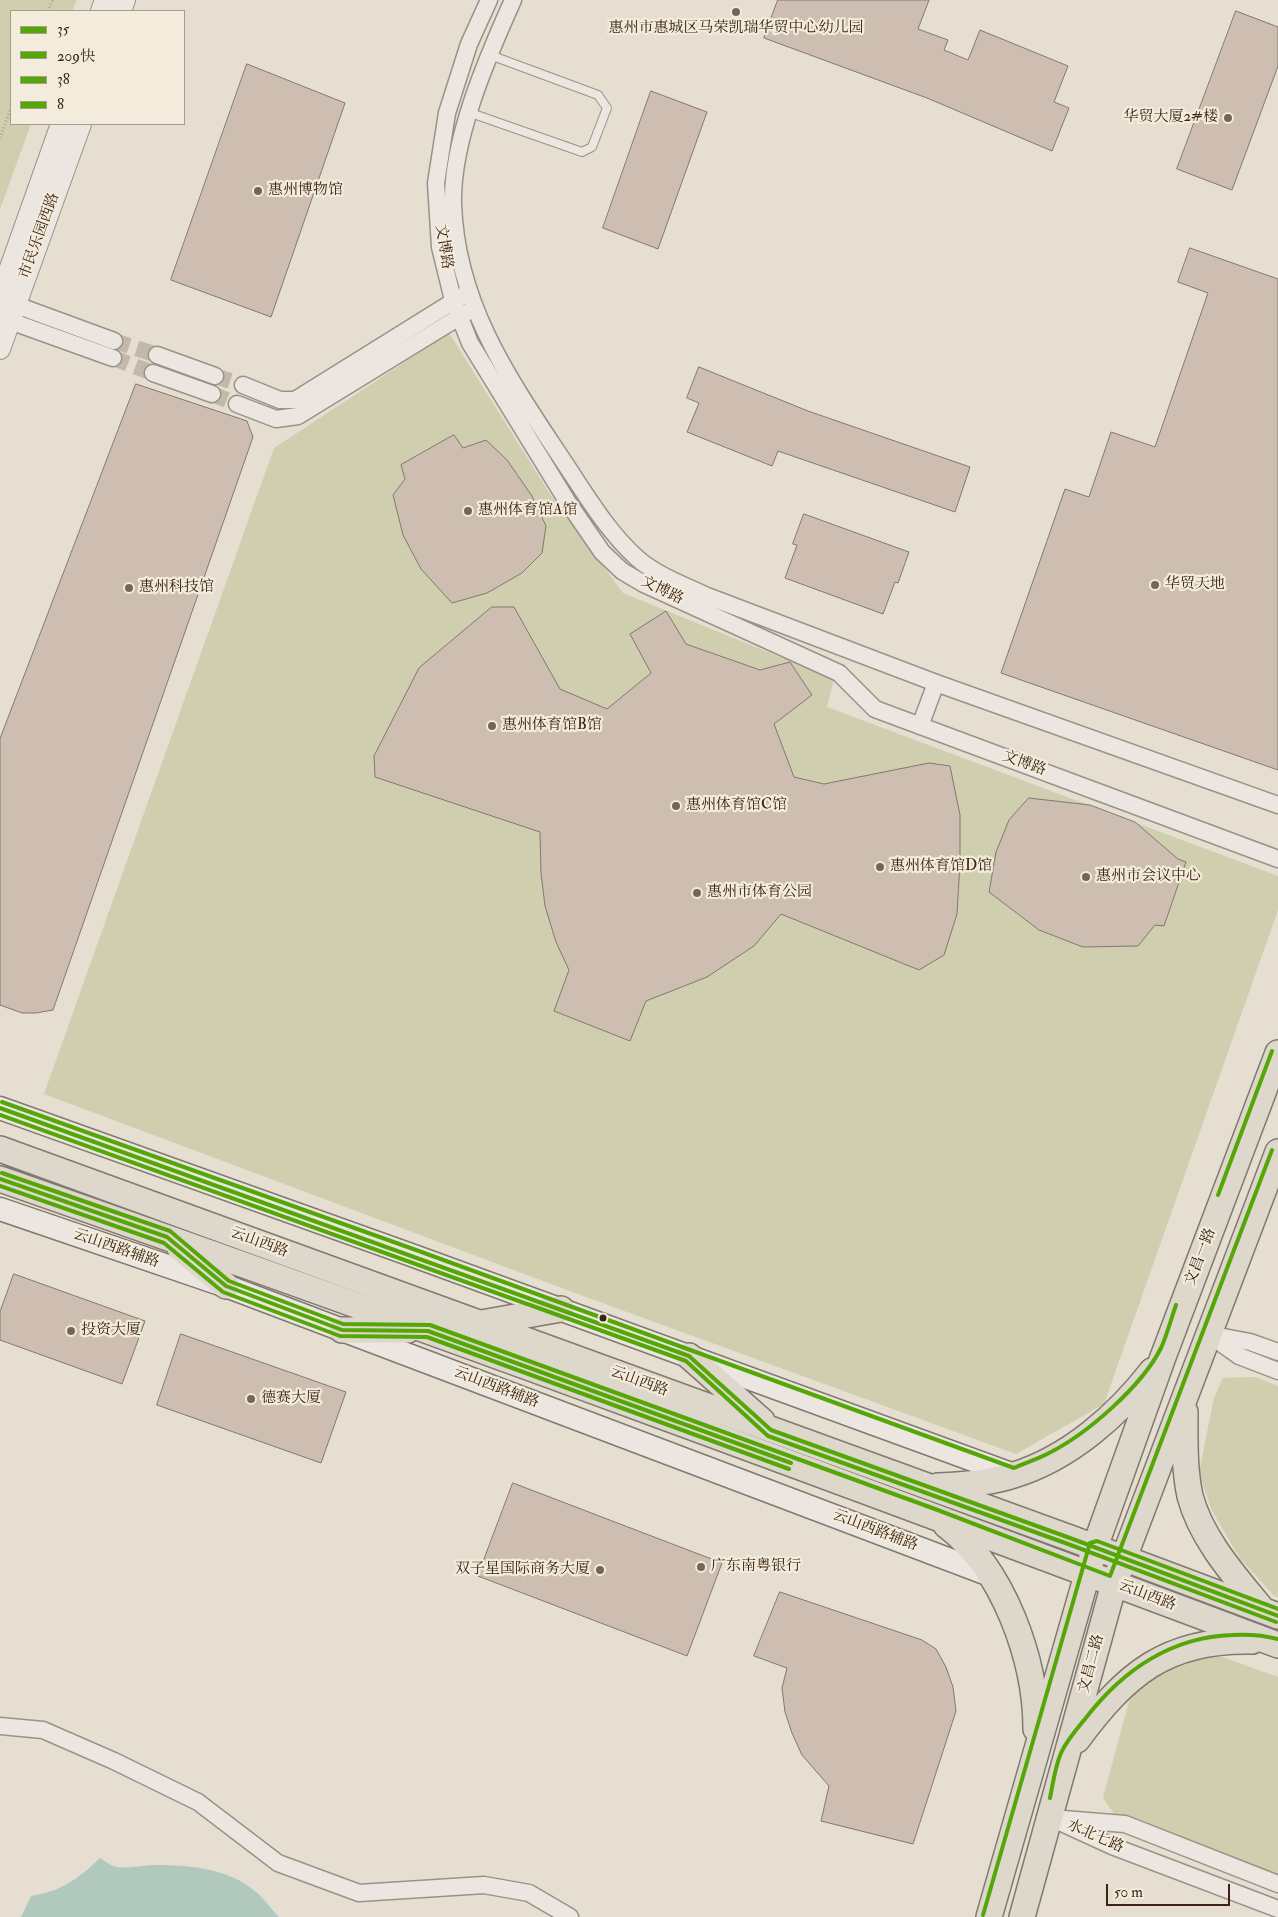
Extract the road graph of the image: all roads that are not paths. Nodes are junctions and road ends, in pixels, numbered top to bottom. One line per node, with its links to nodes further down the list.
1 (489, 0): 7 (street, 文博路)
2 (513, 0): 3 (street, 文博路)
3 (490, 55): 4 (street, 文博路); 4 (lane)
4 (468, 112): 8 (street, 文博路)
5 (61, 125): 9 (street, 市民乐园西路)
6 (81, 125): 9 (street, 市民乐园西路)
7 (453, 300): 8 (street); 10 (street, 文博路); 17 (street)
8 (472, 300): 10 (street); 20 (street, 文博路)
9 (5, 308): 11 (street); 12 (street, 市民乐园西路); 14 (street)
10 (461, 317): 19 (street); 21 (street, 文博路)
11 (114, 341)
12 (0, 349)
13 (157, 355): 16 (street)
14 (113, 358)
15 (153, 373): 18 (street)
16 (215, 376)
17 (243, 385)
18 (212, 394)
19 (237, 404)
20 (936, 683): 21 (street); 22 (street, 文博路)
21 (920, 726): 23 (street, 文博路)
22 (1278, 805)
23 (1278, 859)
24 (1278, 1053): 39 (main road, 文昌一路)
25 (0, 1108): 32 (main road)
26 (0, 1149): 33 (main road, 云山西路)
27 (1278, 1152): 36 (main road)
28 (0, 1179): 30 (main road, 云山西路)
29 (0, 1209): 31 (main road, 云山西路辅路)
30 (167, 1237): 31 (main road); 35 (main road, 云山西路)
31 (226, 1286): 34 (main road, 云山西路辅路)
32 (561, 1310): 33 (main road); 38 (main road)
33 (479, 1323): 42 (main road, 云山西路)
34 (342, 1330): 35 (main road); 49 (main road, 云山西路辅路)
35 (428, 1331): 45 (main road, 云山西路)
36 (1208, 1334): 37 (street); 40 (street); 41 (main road)
37 (1278, 1352)
38 (689, 1356): 42 (main road); 43 (main road)
39 (1163, 1357): 43 (main road); 46 (main road, 文昌一路)
40 (1278, 1371)
41 (1185, 1397): 47 (main road); 51 (main road)
42 (771, 1430): 44 (main road, 云山西路)
43 (1014, 1475): 44 (main road)
44 (929, 1487): 46 (main road, 云山西路)
45 (933, 1515): 48 (main road, 云山西路); 49 (main road)
46 (1095, 1547): 47 (main road, 云山西路); 48 (main road, 文昌二路)
47 (1124, 1558): 50 (main road); 51 (main road, 云山西路)
48 (1086, 1573): 50 (main road, 云山西路); 55 (main road, 文昌二路)
49 (990, 1575): 55 (main road)
50 (1114, 1584): 52 (main road, 云山西路); 54 (main road, 文昌二路)
51 (1270, 1613)
52 (1272, 1643): 54 (main road)
53 (0, 1726): 59 (street)
54 (1068, 1752): 56 (main road, 文昌二路)
55 (1036, 1754): 60 (main road, 文昌二路)
56 (1051, 1818): 57 (street, 水北七路); 58 (street, 水北七路); 61 (main road, 文昌二路)
57 (1278, 1884)
58 (1278, 1909)
59 (570, 1917)
60 (989, 1917)
61 (1022, 1917)

